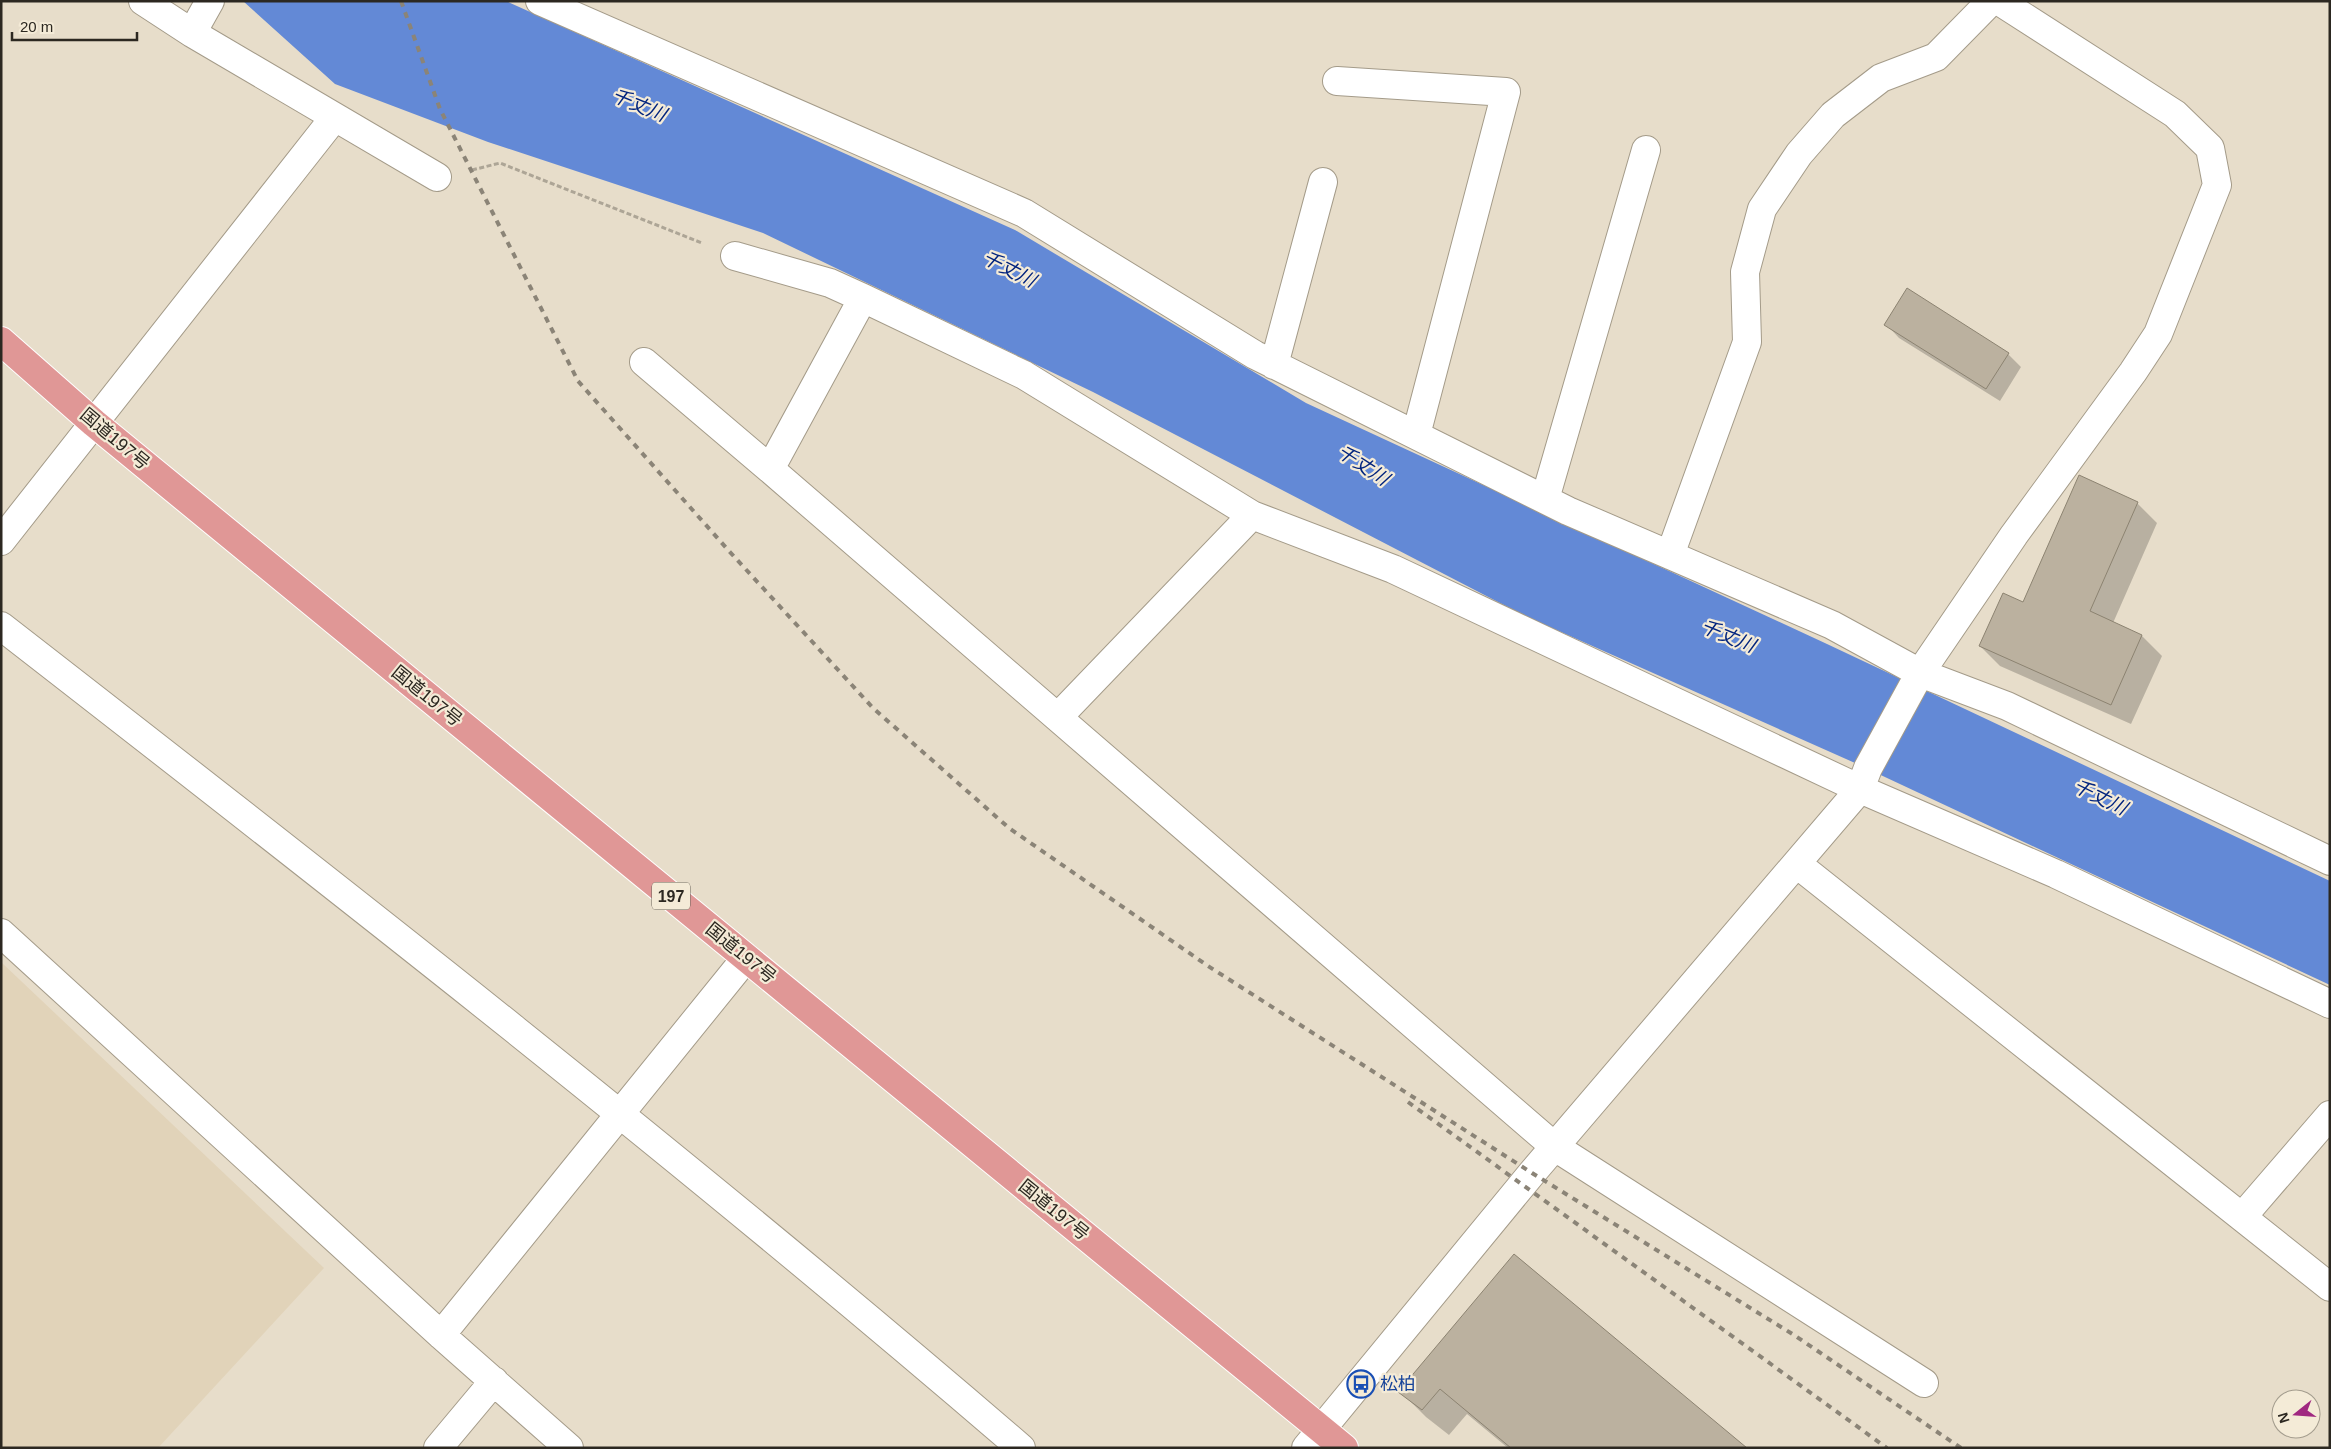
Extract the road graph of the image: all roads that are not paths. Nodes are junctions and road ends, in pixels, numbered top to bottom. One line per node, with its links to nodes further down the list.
1 (143, 1): 5 (street)
2 (540, 1): 15 (street)
3 (1992, 1): 22 (street)
4 (1998, 1): 24 (street)
5 (201, 17): 7 (street)
6 (1337, 81): 17 (street)
7 (334, 118): 9 (street); 16 (street)
8 (1646, 150): 19 (street)
9 (437, 177)
10 (1323, 182): 15 (street)
11 (735, 256): 12 (street)
12 (862, 298): 18 (street); 20 (street)
13 (1, 341): 16 (highway, 国道197号 / 197)
14 (644, 362): 18 (street)
15 (1274, 365): 17 (street)
16 (94, 423): 21 (street); 30 (highway, 国道197号 / 197)
17 (1416, 435): 19 (street)
18 (770, 468): 25 (street)
19 (1545, 499): 22 (street)
20 (1252, 515): 25 (street); 26 (street)
21 (1, 541)
22 (1670, 555): 24 (street)
23 (1, 626): 32 (street)
24 (1920, 674): 26 (street); 27 (street)
25 (1058, 717): 34 (street)
26 (1864, 779): 28 (street); 31 (street)
27 (2330, 861)
28 (1797, 864): 34 (street); 35 (street)
29 (1, 932): 37 (street)
30 (746, 958): 32 (street); 40 (highway, 国道197号 / 197)
31 (2330, 1004)
32 (619, 1115): 37 (street); 43 (street)
33 (2330, 1115): 35 (street)
34 (1555, 1147): 39 (street); 40 (street)
35 (2242, 1217): 36 (street)
36 (2330, 1287)
37 (442, 1334): 38 (street)
38 (494, 1382): 41 (street); 42 (street)
39 (1924, 1383)
40 (1313, 1438): 44 (highway, 国道197号 / 197)
41 (567, 1447)
42 (438, 1448)
43 (1021, 1448)
44 (1344, 1448)

